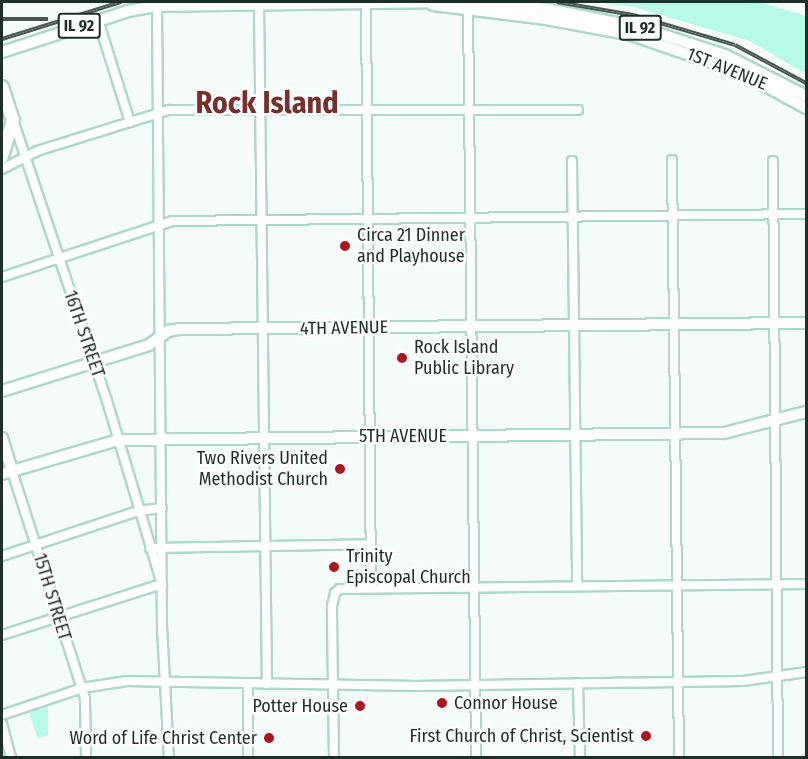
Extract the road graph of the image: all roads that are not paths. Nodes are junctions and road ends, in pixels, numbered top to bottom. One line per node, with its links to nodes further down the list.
1 (443, 2): 4 (main road, 1ST AVENUE / IL 92)
2 (259, 3): 3 (main road, 1ST AVENUE / IL 92); 6 (main road, 1ST AVENUE / IL 92); 12 (street)
3 (366, 3): 4 (main road, 1ST AVENUE / IL 92); 14 (street)
4 (430, 4): 5 (main road, 1ST AVENUE / IL 92)
5 (466, 5): 10 (main road, 1ST AVENUE / IL 92); 11 (main road, 1ST AVENUE / IL 92); 13 (street)
6 (157, 6): 7 (main road, 1ST AVENUE / IL 92); 16 (street)
7 (98, 20): 8 (main road, 1ST AVENUE / IL 92); 18 (street)
8 (2, 52)
9 (2, 90): 17 (highway, 16TH STREET)
10 (807, 96)
11 (807, 108)
12 (261, 109): 14 (street); 16 (street); 31 (street)
13 (468, 109): 14 (street); 15 (street); 29 (street)
14 (366, 110): 30 (street)
15 (578, 110)
16 (158, 113): 18 (street); 32 (street)
17 (13, 120): 19 (highway); 20 (street, 16TH STREET)
18 (130, 122): 20 (street)
19 (2, 158)
20 (28, 159): 24 (street); 33 (street, 16TH STREET)
21 (672, 160): 27 (street)
22 (773, 161): 25 (street)
23 (572, 162): 28 (street)
24 (2, 169)
25 (774, 214): 26 (street); 27 (street); 35 (street)
26 (807, 214)
27 (672, 215): 28 (street); 37 (street)
28 (573, 216): 29 (street); 38 (street)
29 (469, 217): 30 (street); 39 (street)
30 (368, 219): 31 (street); 40 (street)
31 (261, 220): 32 (street); 41 (street)
32 (159, 225): 33 (street); 42 (street)
33 (59, 259): 34 (street); 43 (street, 16TH STREET)
34 (2, 277)
35 (774, 323): 36 (main road, 4TH AVENUE); 37 (main road, 4TH AVENUE); 46 (street)
36 (807, 323)
37 (674, 324): 38 (main road, 4TH AVENUE); 48 (street)
38 (574, 325): 39 (main road, 4TH AVENUE); 47 (street)
39 (471, 326): 40 (main road, 4TH AVENUE); 50 (street)
40 (367, 327): 41 (main road, 4TH AVENUE); 49 (street)
41 (263, 328): 42 (main road, 4TH AVENUE); 51 (street)
42 (160, 337): 43 (main road, 4TH AVENUE); 53 (street)
43 (93, 362): 44 (main road, 4TH AVENUE); 54 (street, 16TH STREET)
44 (2, 391)
45 (807, 412): 46 (main road, 5TH AVENUE)
46 (775, 421): 48 (main road, 5TH AVENUE); 65 (street)
47 (575, 434): 48 (main road, 5TH AVENUE); 50 (main road, 5TH AVENUE); 67 (street)
48 (675, 434): 68 (street)
49 (368, 436): 50 (main road, 5TH AVENUE); 51 (main road, 5TH AVENUE); 59 (street)
50 (472, 436): 69 (street)
51 (264, 437): 53 (main road, 5TH AVENUE); 58 (street)
52 (2, 438): 55 (main road, 15TH STREET)
53 (161, 438): 54 (main road, 5TH AVENUE); 56 (street)
54 (118, 440): 55 (main road, 5TH AVENUE); 57 (street, 16TH STREET)
55 (7, 472): 60 (street, 15TH STREET)
56 (162, 508): 57 (street); 61 (street)
57 (138, 511): 60 (street); 62 (street, 16TH STREET)
58 (266, 544): 59 (street); 61 (street); 80 (street)
59 (370, 544): 70 (street)
60 (36, 545): 63 (street); 71 (street, 15TH STREET)
61 (163, 545): 62 (street); 64 (street)
62 (150, 548): 64 (street, 16TH STREET)
63 (2, 556)
64 (162, 584): 71 (street); 75 (street)
65 (776, 584): 66 (street); 68 (street); 74 (street)
66 (807, 584)
67 (577, 585): 68 (street); 69 (street)
68 (677, 585): 76 (street)
69 (474, 586): 70 (street); 77 (street)
70 (371, 588): 81 (street)
71 (57, 616): 72 (street); 82 (street, 15TH STREET)
72 (2, 635)
73 (807, 672): 74 (street)
74 (777, 674): 76 (street); 93 (street)
75 (165, 681): 79 (street); 82 (street); 87 (street)
76 (678, 682): 78 (street); 92 (street)
77 (474, 683): 78 (street); 81 (street); 90 (street)
78 (578, 683): 91 (street)
79 (248, 684): 80 (street); 88 (street)
80 (267, 684): 81 (street)
81 (333, 684): 89 (street)
82 (82, 688): 83 (street); 86 (street, 15TH STREET)
83 (2, 715)
84 (2, 724): 85 (street)
85 (11, 758)
86 (86, 758)
87 (169, 758)
88 (249, 758)
89 (334, 758)
90 (476, 758)
91 (580, 758)
92 (679, 758)
93 (778, 758)

